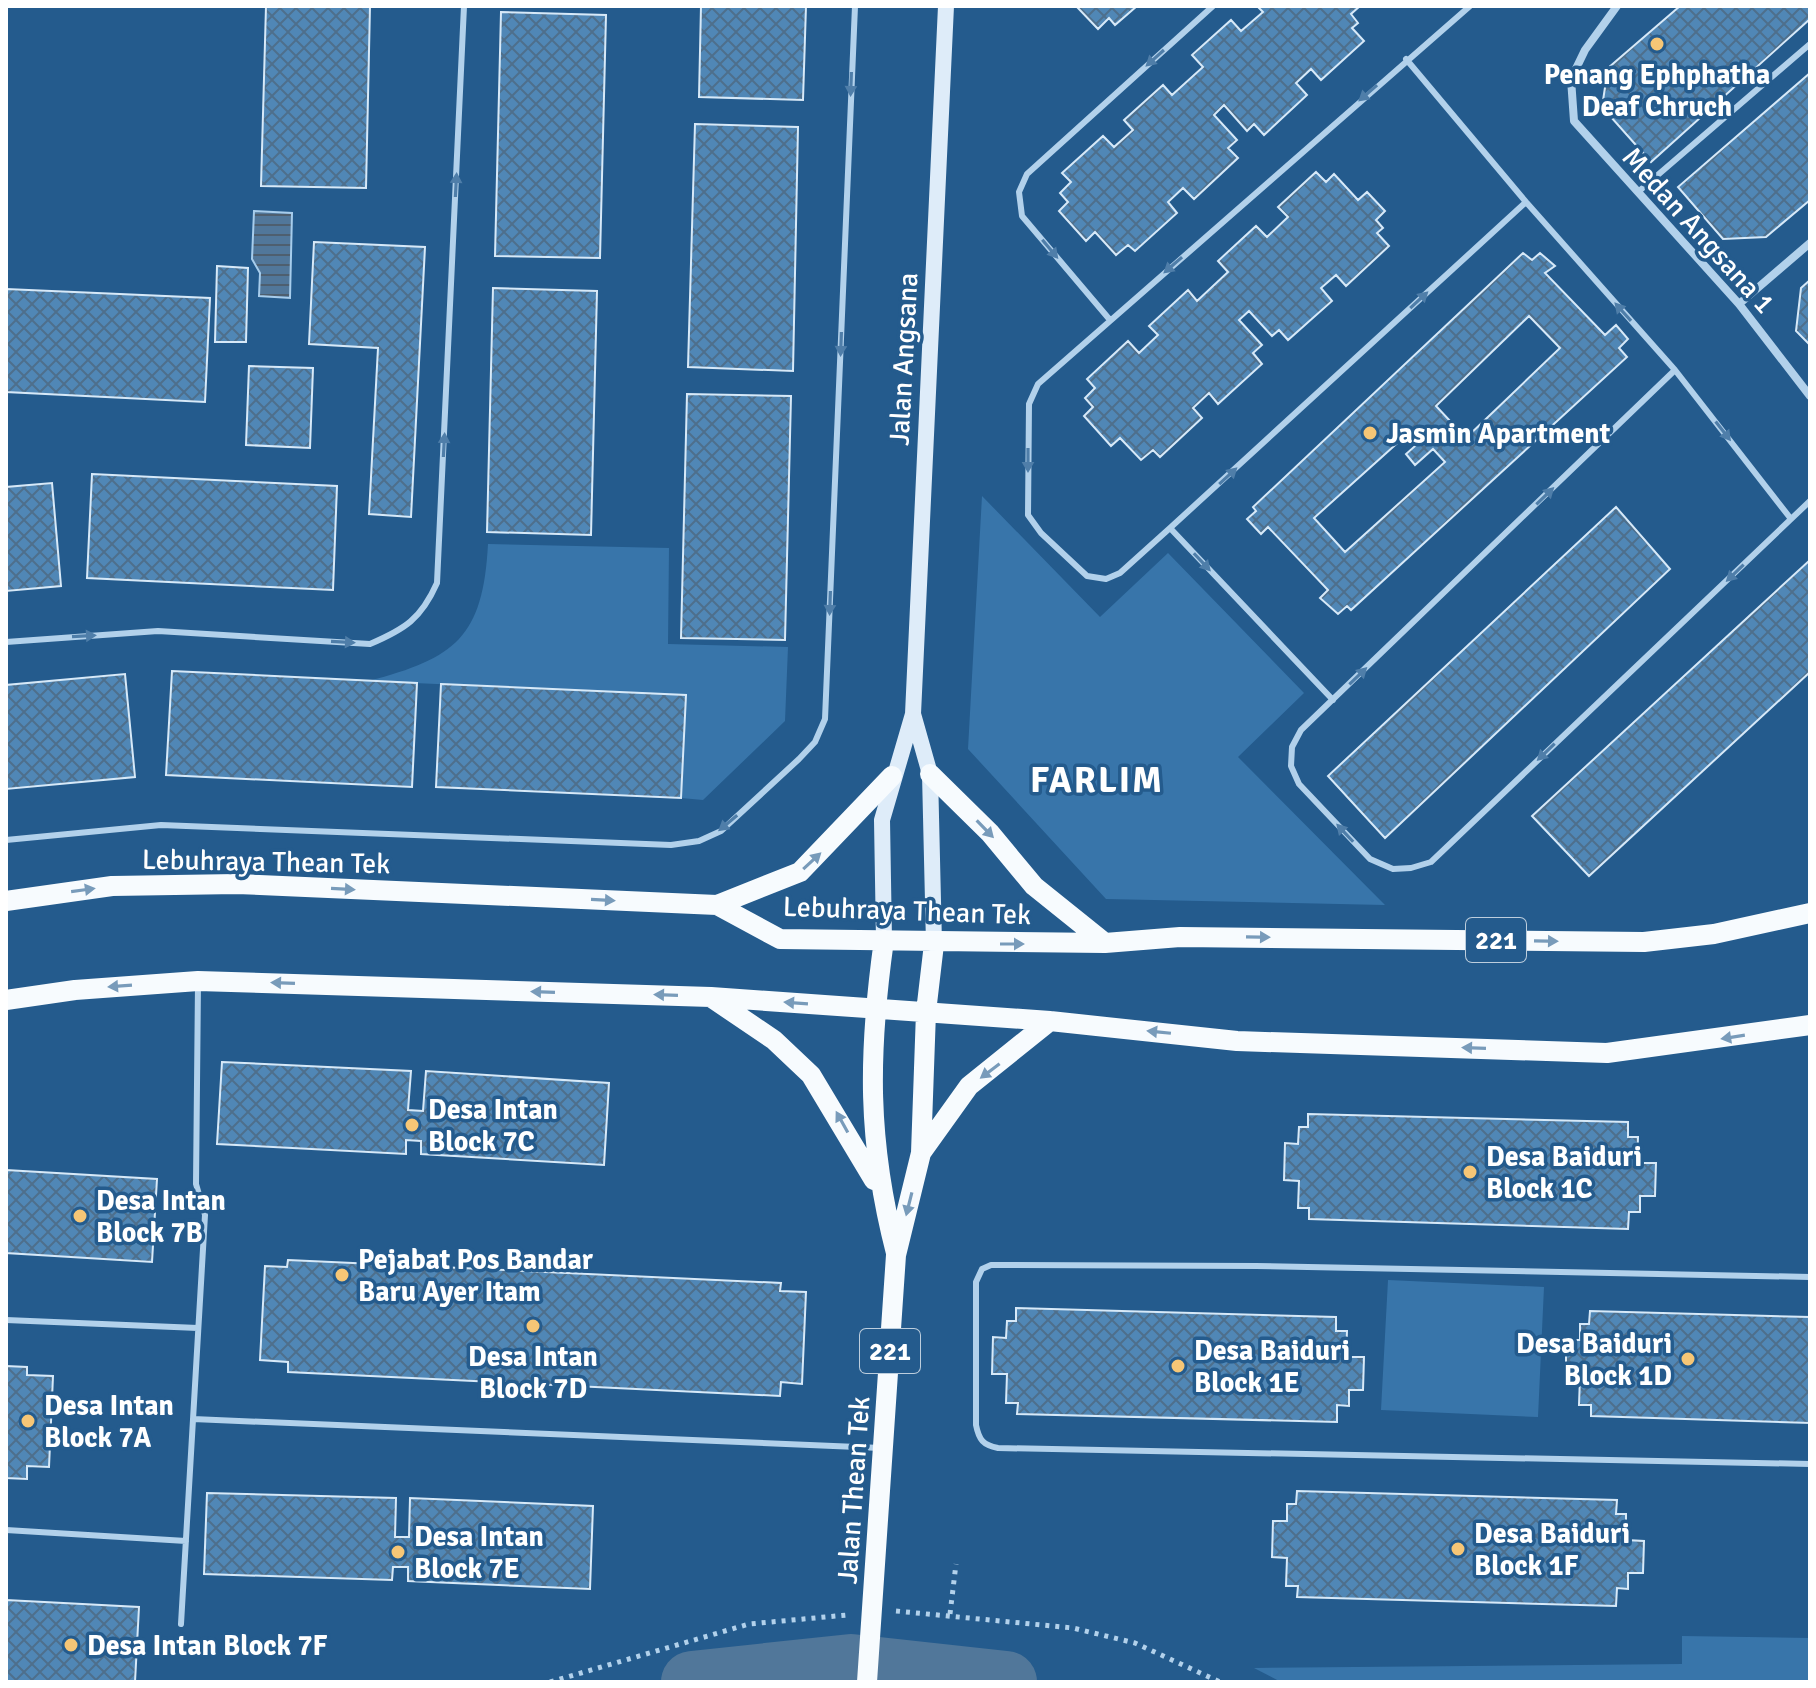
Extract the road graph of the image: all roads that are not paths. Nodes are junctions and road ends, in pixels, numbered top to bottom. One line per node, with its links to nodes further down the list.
1 (464, 6): 19 (lane, one-way to 1)
2 (855, 6): 24 (lane, one-way to 24)
3 (946, 6): 21 (main road, Jalan Angsana)
4 (1213, 6): 13 (lane, one-way to 13)
5 (1470, 6): 8 (lane)
6 (1617, 6): 9 (street, Medan Angsana 1)
7 (1810, 44): 9 (lane)
8 (1406, 59): 10 (lane); 13 (lane, one-way to 13)
9 (1638, 192): 12 (street, Medan Angsana 1)
10 (1526, 202): 14 (lane, one-way to 10); 18 (lane, one-way to 10)
11 (1810, 243): 12 (street)
12 (1739, 304): 15 (street, Medan Angsana 1)
13 (1110, 320): 18 (lane, one-way to 18)
14 (1675, 370): 17 (lane, one-way to 17); 20 (lane, one-way to 14)
15 (1810, 396)
16 (1810, 501): 17 (lane)
17 (1791, 519): 20 (lane, one-way to 20)
18 (1170, 528): 20 (lane, one-way to 20)
19 (6, 642)
20 (1333, 700)
21 (913, 714): 22 (main road, Jalan Angsana); 23 (main road, Jalan Angsana)
22 (930, 774): 29 (main road, one-way to 29); 30 (main road, Jalan Angsana)
23 (892, 776): 26 (main road, one-way to 23); 28 (main road, Jalan Angsana)
24 (6, 840)
25 (6, 901): 26 (main road, Lebuhraya Thean Tek, one-way to 26)
26 (717, 905): 28 (main road, Lebuhraya Thean Tek)
27 (1810, 913): 29 (main road, Lebuhraya Thean Tek / 221, one-way to 27)
28 (884, 940): 30 (main road, Lebuhraya Thean Tek / 221); 34 (main road, Jalan Thean Tek)
29 (1105, 943): 30 (main road, Lebuhraya Thean Tek / 221, one-way to 29)
30 (934, 944): 35 (main road, Jalan Thean Tek)
31 (198, 981): 32 (main road, one-way to 31); 33 (main road, one-way to 33); 43 (lane)
32 (711, 997): 34 (main road, one-way to 32); 39 (main road, one-way to 32)
33 (6, 1000)
34 (874, 1009): 35 (main road); 39 (main road, Jalan Thean Tek / 221)
35 (926, 1012): 36 (main road); 38 (main road, Jalan Thean Tek / 221)
36 (1050, 1021): 37 (main road, one-way to 36); 38 (main road, one-way to 38)
37 (1810, 1025)
38 (921, 1153): 40 (main road, Jalan Thean Tek / 221, one-way to 40)
39 (880, 1190): 40 (main road, Jalan Thean Tek / 221)
40 (896, 1255): 45 (main road, Jalan Thean Tek / 221)
41 (1810, 1277): 46 (lane)
42 (6, 1320): 43 (lane)
43 (198, 1328): 44 (lane)
44 (193, 1419): 45 (lane); 48 (lane)
45 (884, 1448): 50 (main road, Jalan Thean Tek / 221)
46 (1810, 1464)
47 (6, 1530): 48 (lane)
48 (186, 1541): 49 (lane)
49 (181, 1624)
50 (867, 1682)

